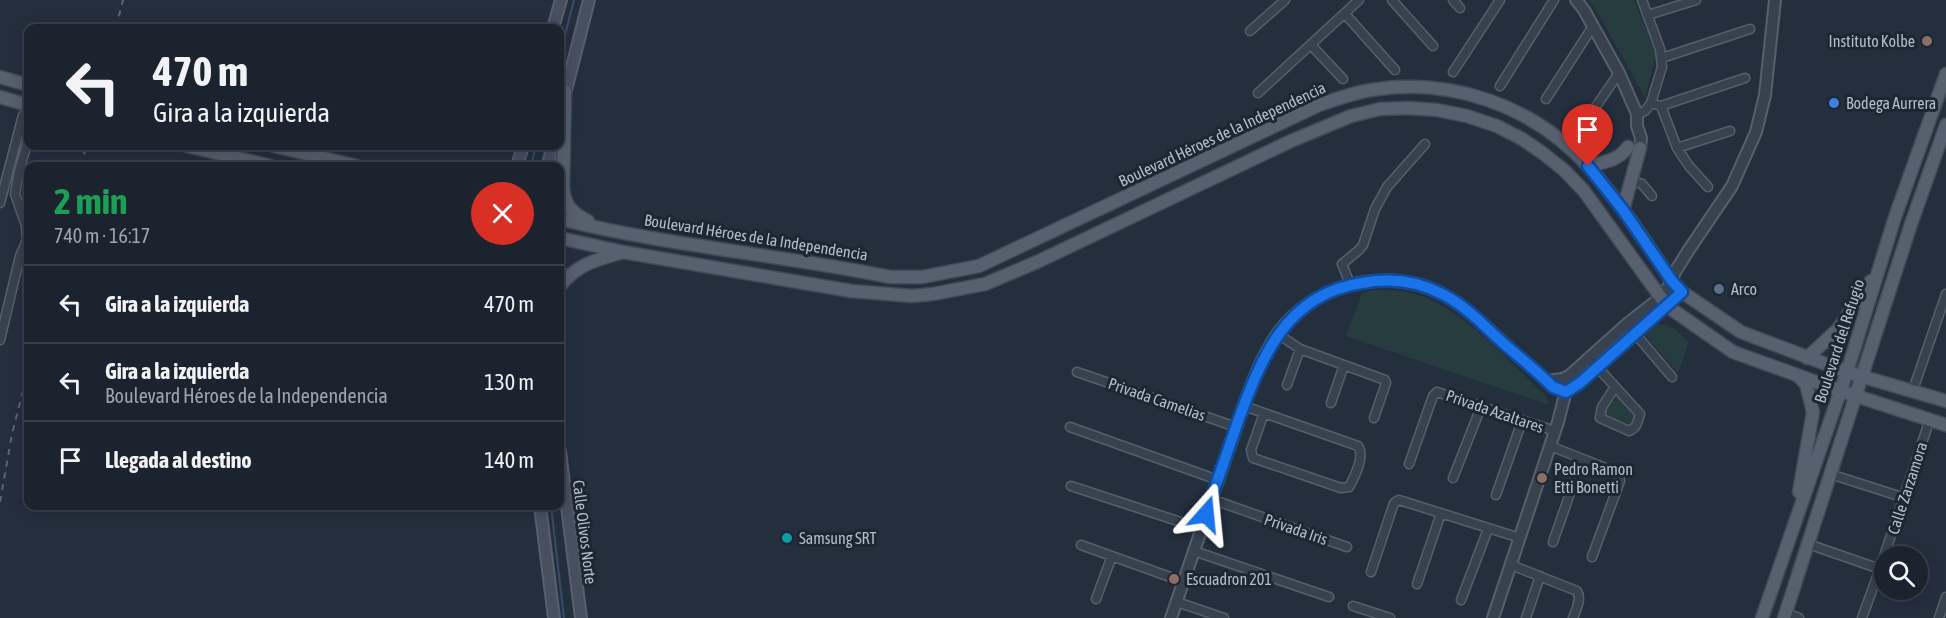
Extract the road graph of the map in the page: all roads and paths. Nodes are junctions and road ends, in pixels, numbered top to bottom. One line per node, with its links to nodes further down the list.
1 (561, 0): 16 (main road)
2 (589, 0): 32 (main road)
3 (1285, 0): 19 (street)
4 (1359, 0): 14 (street)
5 (1392, 0): 21 (street)
6 (1453, 0): 13 (street)
7 (1500, 0): 24 (street)
8 (1554, 0): 31 (street)
9 (1576, 0): 17 (street)
10 (1642, 0): 15 (street)
11 (1696, 0): 15 (street)
12 (1776, 0): 69 (street)
13 (1460, 8)
14 (1345, 14): 20 (street); 23 (street)
15 (1648, 15): 22 (street)
16 (554, 24)
17 (1593, 26): 25 (street); 36 (street)
18 (1750, 29): 22 (street)
19 (1250, 31)
20 (1311, 45): 29 (street); 33 (street)
21 (1433, 46)
22 (1662, 58): 37 (street)
23 (1395, 69)
24 (1453, 72)
25 (1619, 73): 40 (street); 42 (street)
26 (1946, 74): 67 (main road, Boulevard del Refugio)
27 (0, 77): 30 (main road)
28 (1745, 78): 38 (street)
29 (1343, 79)
30 (24, 84)
31 (1500, 86)
32 (565, 92): 35 (main road); 44 (main road)
33 (1258, 93)
34 (0, 97): 39 (main road)
35 (564, 97)
36 (1546, 99)
37 (1651, 103): 38 (street); 40 (street)
38 (1661, 106): 47 (street)
39 (24, 108): 58 (street)
40 (1637, 120): 46 (street)
41 (1946, 125): 88 (main road, Boulevard del Refugio)
42 (1579, 131)
43 (1730, 131): 47 (street)
44 (564, 140)
45 (1425, 144): 71 (street)
46 (1634, 147): 53 (main road); 54 (main road)
47 (1677, 148): 55 (street)
48 (25, 150): 60 (street)
49 (204, 150): 51 (main road)
50 (291, 150): 52 (main road)
51 (254, 162)
52 (340, 162)
53 (1588, 166): 59 (main road, Boulevard Héroes de la Independencia); 65 (main road, Boulevard Héroes de la Independencia)
54 (1631, 180): 56 (street); 59 (main road)
55 (1708, 187)
56 (1652, 196)
57 (564, 199): 62 (main road)
58 (0, 203)
59 (1623, 210): 69 (main road, Boulevard Héroes de la Independencia)
60 (24, 220)
61 (564, 220): 62 (main road, Boulevard Héroes de la Independencia)
62 (602, 229): 65 (main road, Boulevard Héroes de la Independencia)
63 (564, 239): 66 (main road)
64 (24, 247): 78 (street)
65 (1014, 249): 70 (main road)
66 (623, 252): 68 (main road); 70 (main road)
67 (1879, 270): 81 (main road); 85 (main road, Boulevard del Refugio)
68 (564, 281)
69 (1672, 281): 72 (main road, Boulevard Héroes de la Independencia); 74 (street)
70 (986, 284): 74 (main road)
71 (1350, 284): 77 (street); 90 (street)
72 (1682, 292): 74 (street); 81 (main road, Boulevard Héroes de la Independencia)
73 (1946, 294): 93 (street)
74 (1663, 302): 75 (street); 76 (street); 86 (main road)
75 (1627, 324): 76 (street); 80 (street)
76 (1635, 333): 83 (street); 89 (street)
77 (1278, 334): 79 (street); 99 (street)
78 (0, 340)
79 (1300, 349): 82 (street); 91 (street)
80 (1589, 358): 83 (street); 87 (street)
81 (1807, 358): 85 (main road, Boulevard Héroes de la Independencia)
82 (1344, 365): 98 (street); 102 (street)
83 (1597, 367): 92 (street); 95 (street)
84 (1077, 372): 106 (street, Privada Camelias)
85 (1847, 372): 88 (main road, Boulevard Héroes de la Independencia); 94 (main road, Boulevard del Refugio)
86 (1797, 375): 94 (main road); 122 (main road)
87 (1569, 376): 90 (street); 95 (street)
88 (1862, 376): 93 (main road, Boulevard Héroes de la Independencia); 96 (main road, Boulevard del Refugio)
89 (1672, 377)
90 (1547, 381): 95 (street)
91 (1287, 385)
92 (1615, 387): 92 (street)
93 (1913, 390): 97 (main road, Boulevard Héroes de la Independencia)
94 (1841, 391): 96 (main road); 122 (main road, Boulevard del Refugio)
95 (1566, 392): 108 (street)
96 (1855, 396): 103 (main road); 112 (main road, Boulevard del Refugio)
97 (1946, 401)
98 (1331, 403)
99 (1244, 406): 101 (street); 106 (street)
100 (1480, 407): 104 (street, Privada Azaltares); 111 (street, Privada Azaltares); 113 (street)
101 (1264, 413): 101 (street)
102 (1374, 418)
103 (1930, 419): 105 (main road); 118 (street, Calle Zarzamora)
104 (1522, 421): 108 (street, Privada Azaltares); 117 (street)
105 (1946, 425)
106 (1236, 427): 114 (street)
107 (1070, 428): 114 (street)
108 (1555, 431): 109 (street)
109 (1550, 446): 110 (street); 125 (street)
110 (1582, 459): 126 (street); 133 (street)
111 (1408, 464)
112 (1830, 474): 118 (street); 127 (main road, Boulevard del Refugio)
113 (1453, 478)
114 (1218, 480): 119 (street)
115 (564, 483): 149 (main road, Calle Olivos Norte)
116 (1071, 486): 123 (street)
117 (1496, 495)
118 (1905, 498): 129 (street, Calle Zarzamora)
119 (1211, 499): 123 (street); 130 (street, Privada Iris)
120 (540, 510): 148 (main road)
121 (1441, 513): 124 (street); 136 (street); 139 (street)
122 (1793, 525): 156 (main road, Boulevard del Refugio)
123 (1202, 529): 131 (street)
124 (1488, 529): 125 (street); 144 (street)
125 (1520, 538): 134 (street)
126 (1553, 542)
127 (1808, 544): 135 (street); 147 (main road, Boulevard del Refugio)
128 (1081, 545): 132 (street)
129 (1888, 546)
130 (1347, 547)
131 (1194, 551): 138 (street); 141 (street)
132 (1112, 556): 138 (street); 143 (street)
133 (1592, 557)
134 (1511, 565): 137 (street); 153 (street)
135 (1874, 567)
136 (1371, 572)
137 (1540, 576): 154 (street); 155 (street)
138 (1184, 582): 145 (street)
139 (1417, 584)
140 (1874, 585): 158 (street, Calle Zarzamora)
141 (1329, 597)
142 (1946, 597): 159 (street)
143 (1096, 599)
144 (1461, 600)
145 (1177, 602): 150 (street); 151 (street)
146 (1353, 606): 152 (street)
147 (1785, 615): 157 (street)
148 (554, 618)
149 (581, 618)
150 (1171, 618)
151 (1224, 618)
152 (1390, 618)
153 (1493, 618)
154 (1526, 618)
155 (1573, 618)
156 (1762, 618)
157 (1799, 618)
158 (1862, 618)
159 (1939, 618)

